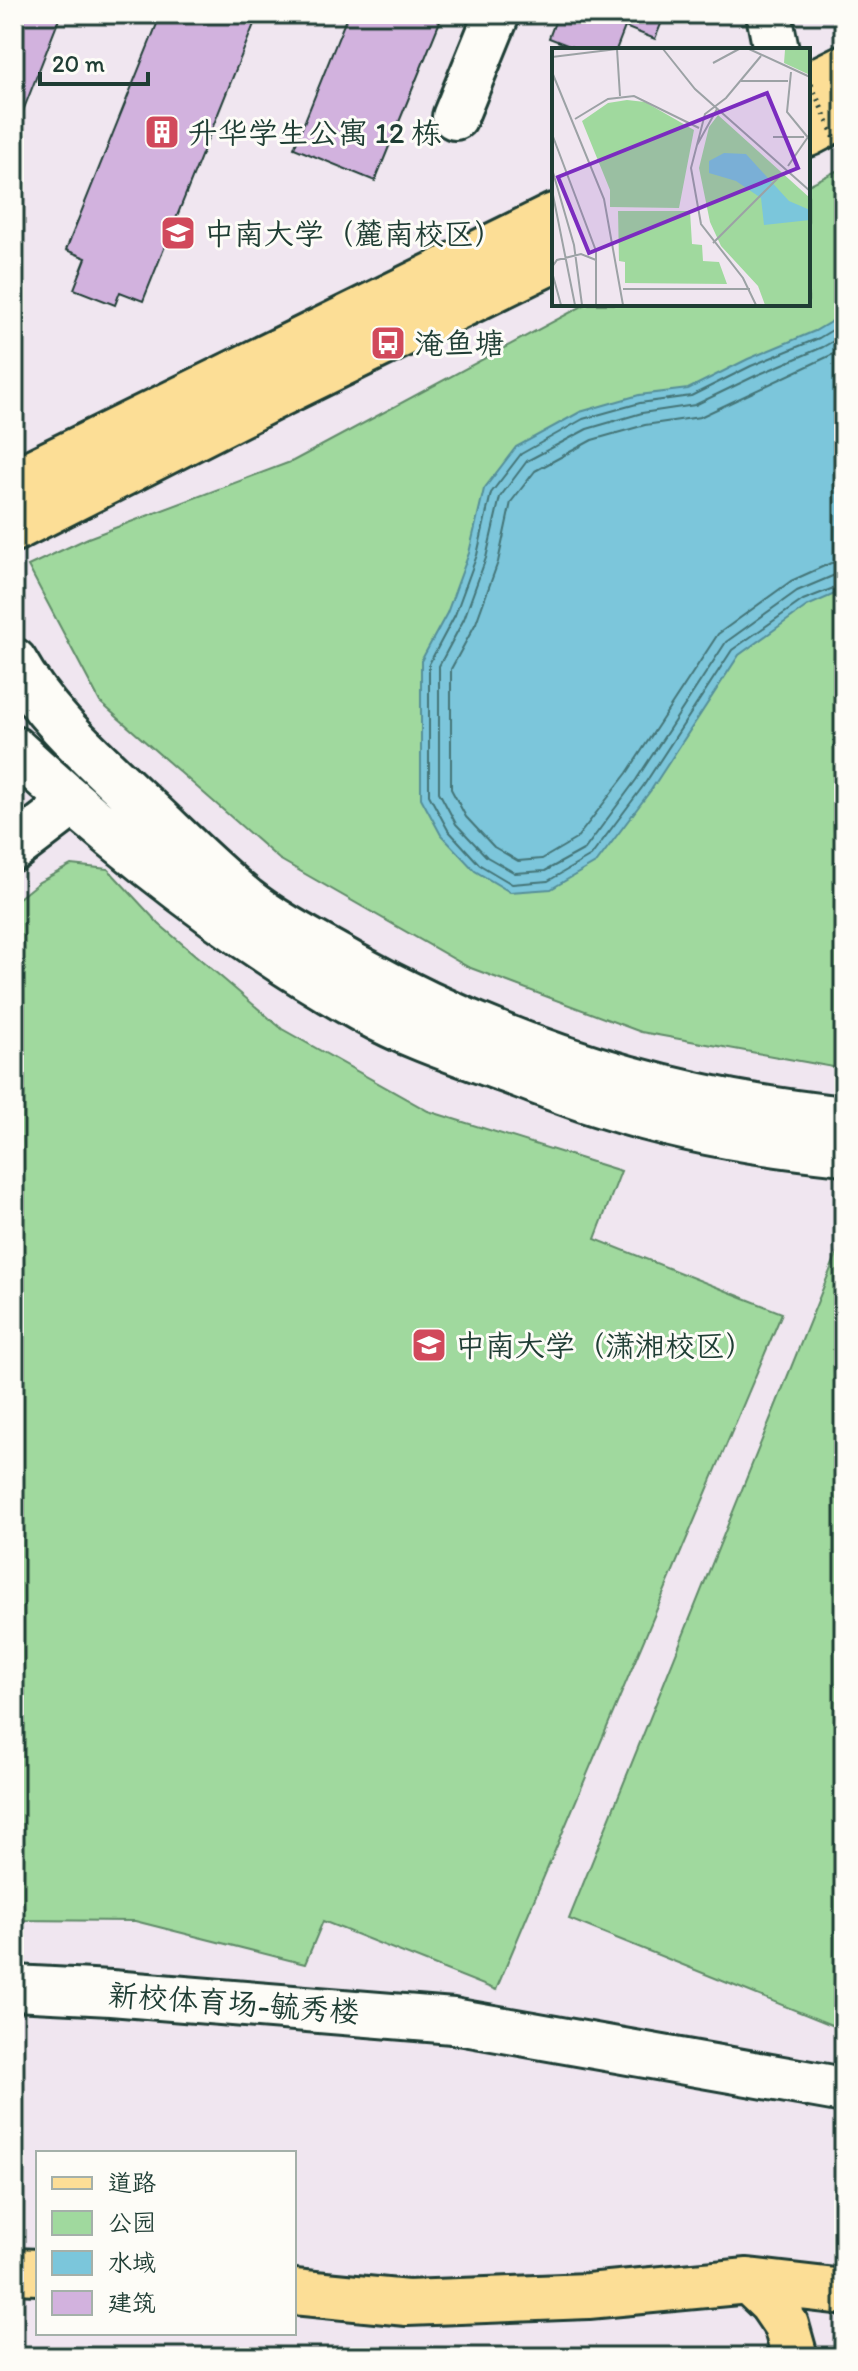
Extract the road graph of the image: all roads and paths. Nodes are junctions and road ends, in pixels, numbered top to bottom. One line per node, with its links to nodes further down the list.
1 (497, 14): 8 (street)
2 (769, 14): 3 (street)
3 (776, 48)
4 (844, 67): 6 (main road)
5 (810, 82): 10 (path, bridge)
6 (810, 84)
7 (844, 115): 9 (main road)
8 (455, 117)
9 (810, 133)
10 (844, 160)
11 (552, 217): 13 (main road)
12 (552, 261): 14 (main road)
13 (14, 481)
14 (14, 529)
15 (14, 661): 19 (street)
16 (14, 749): 17 (street)
17 (73, 803): 18 (street); 20 (street)
18 (14, 848)
19 (844, 1119)
20 (844, 1152)
21 (14, 1988): 22 (street, 新校体育场-毓秀楼)
22 (844, 2090)
23 (14, 2271): 24 (main road)
24 (36, 2272)
25 (748, 2281): 26 (main road); 27 (main road); 28 (main road)
26 (296, 2292)
27 (844, 2292)
28 (795, 2357)

